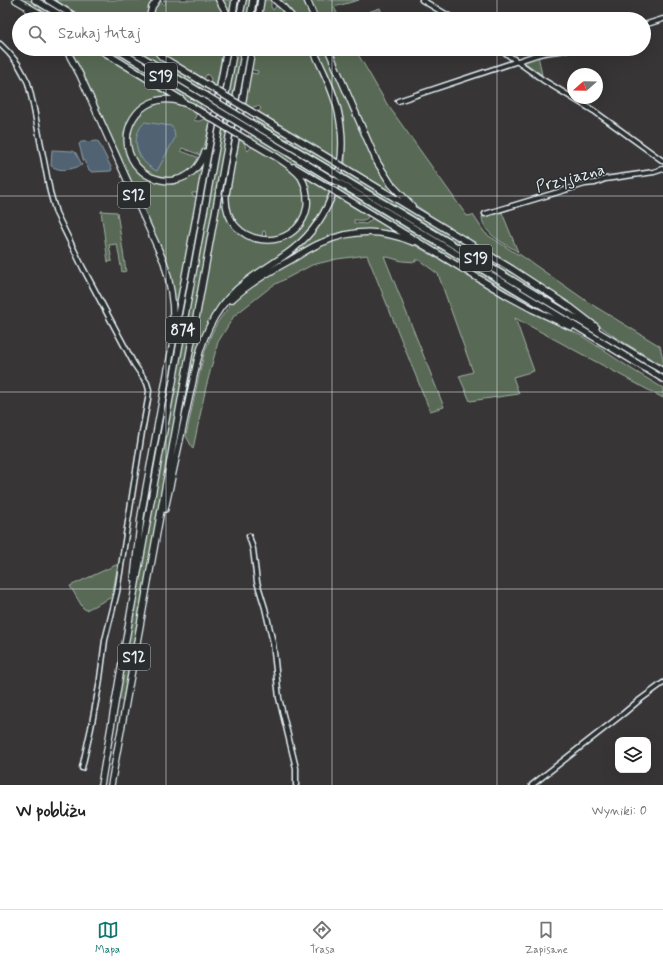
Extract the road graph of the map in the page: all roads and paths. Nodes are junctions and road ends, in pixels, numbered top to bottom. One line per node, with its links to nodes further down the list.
1 (16, 0): 13 (highway); 14 (highway)
2 (35, 0): 15 (highway)
3 (48, 0): 16 (highway)
4 (157, 0): 17 (highway)
5 (219, 0): 18 (highway)
6 (235, 0): 19 (highway)
7 (243, 0): 20 (highway)
8 (254, 0): 21 (highway)
9 (261, 0): 22 (highway)
10 (275, 0): 23 (highway)
11 (307, 0): 24 (highway)
12 (422, 0): 25 (street)
13 (31, 12)
14 (37, 12)
15 (55, 12)
16 (68, 12)
17 (151, 12)
18 (226, 12)
19 (233, 12)
20 (240, 12)
21 (251, 12)
22 (259, 12)
23 (288, 12)
24 (312, 12)
25 (442, 12)
26 (663, 19): 27 (street)
27 (651, 23)
28 (0, 44): 62 (street)
29 (70, 56): 55 (highway, S12)
30 (110, 56): 44 (highway)
31 (128, 56): 53 (highway, S19, bridge)
32 (141, 56): 54 (highway, S19, bridge)
33 (161, 56): 50 (highway, bridge)
34 (226, 56): 45 (highway)
35 (233, 56): 60 (highway, 874)
36 (243, 56): 58 (highway, 874)
37 (251, 56): 46 (highway)
38 (316, 56): 52 (highway)
39 (331, 56): 50 (highway)
40 (510, 56): 42 (street)
41 (533, 56): 42 (street)
42 (517, 61): 43 (street); 47 (street)
43 (398, 100)
44 (192, 106): 45 (highway); 46 (highway, bridge)
45 (211, 137): 55 (highway)
46 (275, 156): 51 (highway, bridge)
47 (663, 161)
48 (663, 169): 49 (street, Przyjazna)
49 (484, 214)
50 (432, 220): 54 (highway)
51 (433, 251): 52 (highway); 53 (highway)
52 (213, 319): 58 (highway)
53 (593, 337): 57 (highway, S19)
54 (610, 339): 56 (highway, S19)
55 (172, 349): 60 (highway, S12)
56 (663, 371)
57 (663, 379)
58 (156, 534): 64 (highway, S12)
59 (249, 536): 65 (street)
60 (131, 610): 63 (highway, S12)
61 (663, 683): 66 (street)
62 (82, 768)
63 (101, 785)
64 (111, 785)
65 (296, 785)
66 (532, 785)

